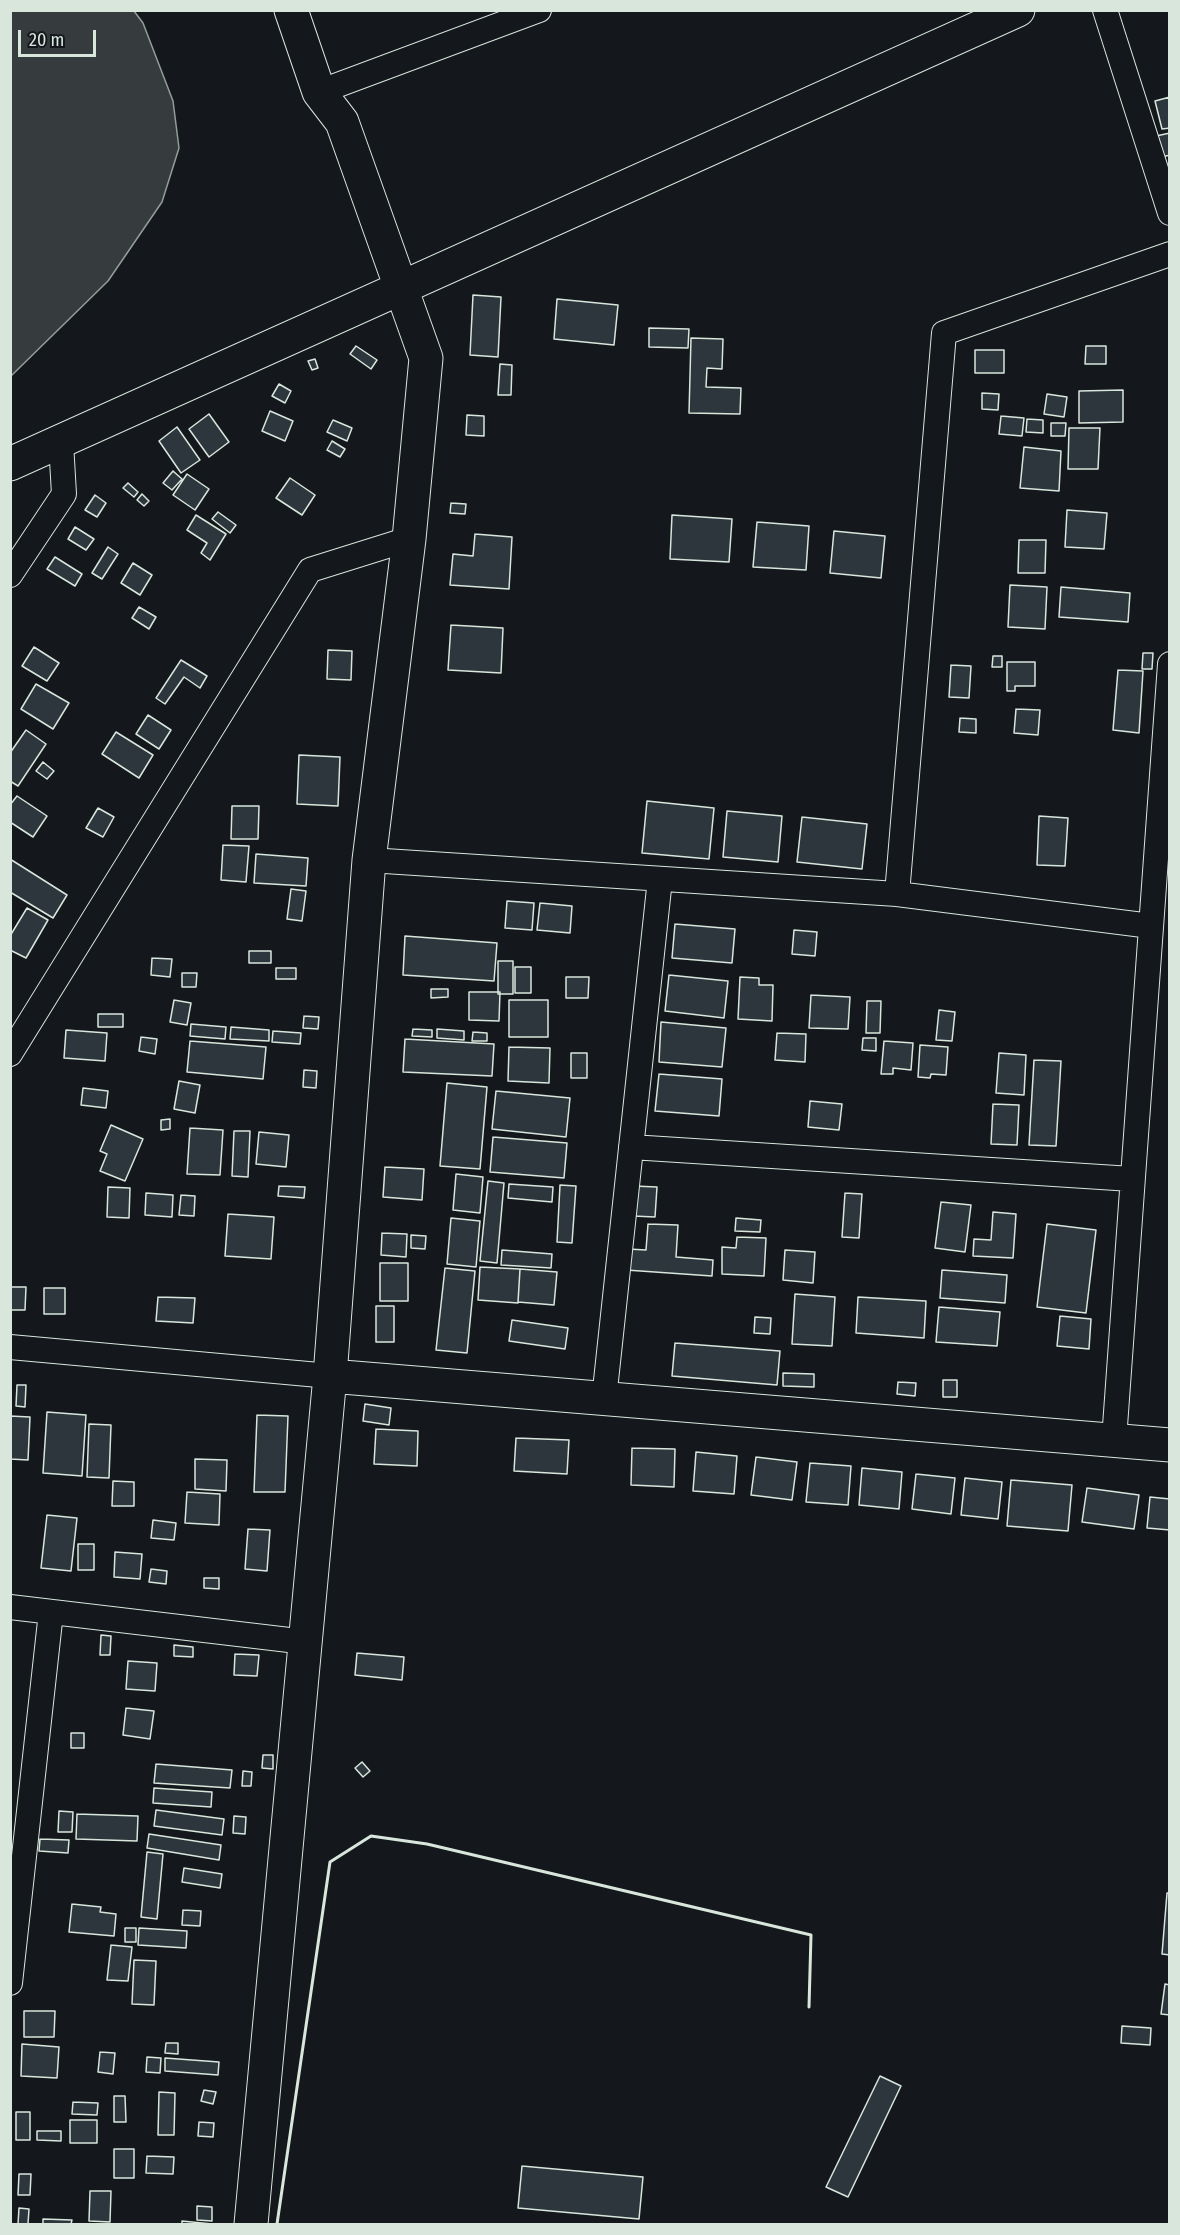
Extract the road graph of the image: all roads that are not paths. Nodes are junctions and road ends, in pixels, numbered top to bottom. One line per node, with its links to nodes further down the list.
1 (291, 10): 5 (main road)
2 (1018, 10): 8 (main road)
3 (1105, 10): 6 (street)
4 (533, 11): 5 (street)
5 (319, 92): 8 (main road)
6 (1170, 213)
7 (1170, 254): 16 (street)
8 (401, 290): 9 (main road); 11 (main road)
9 (62, 443): 10 (main road); 12 (street)
10 (10, 464)
11 (409, 539): 14 (main road); 18 (street)
12 (10, 575)
13 (1170, 664): 17 (street)
14 (369, 860): 15 (street); 22 (main road)
15 (660, 879): 16 (street); 19 (street)
16 (897, 894): 17 (street)
17 (1151, 926): 20 (street)
18 (10, 1054)
19 (631, 1147): 20 (street); 23 (street)
20 (1132, 1179): 24 (street)
21 (10, 1347): 22 (street)
22 (330, 1376): 23 (main road); 28 (main road)
23 (604, 1399): 24 (main road)
24 (1113, 1440): 25 (main road)
25 (1170, 1445)
26 (10, 1607): 27 (street)
27 (51, 1612): 28 (street); 29 (street)
28 (306, 1642): 30 (main road)
29 (10, 1983)
30 (251, 2224)

